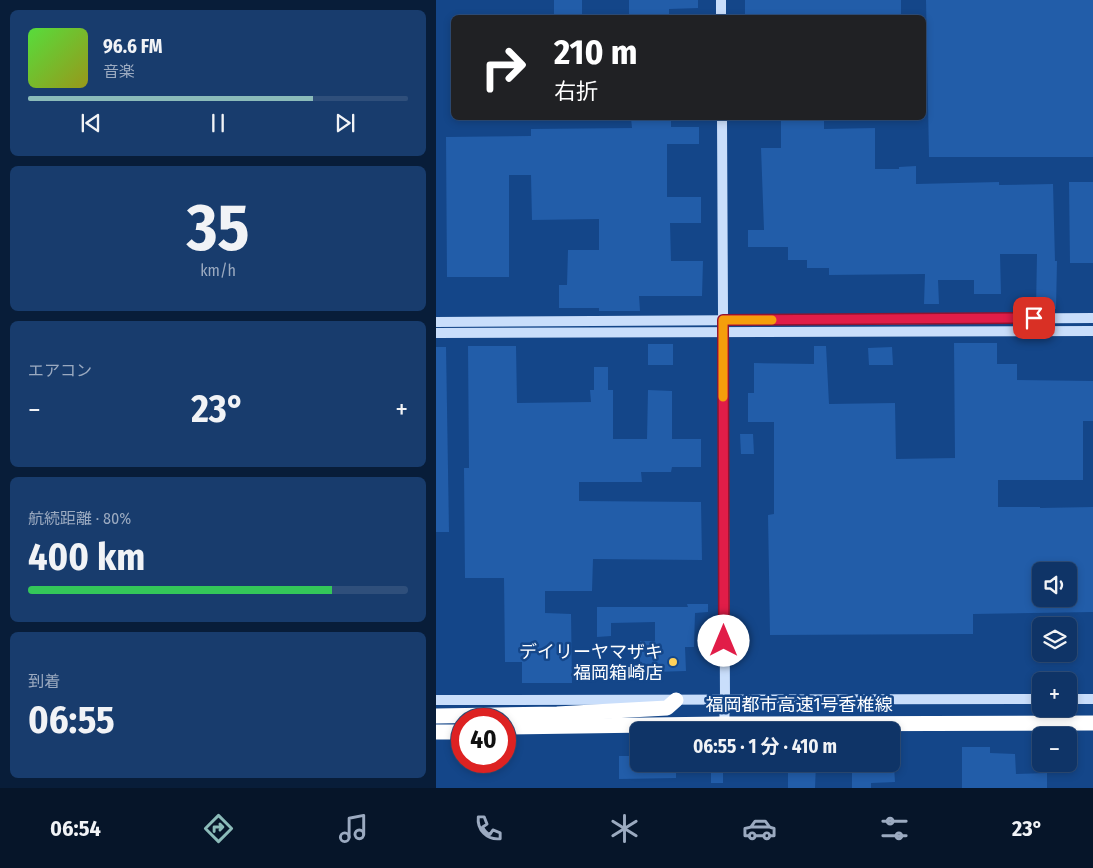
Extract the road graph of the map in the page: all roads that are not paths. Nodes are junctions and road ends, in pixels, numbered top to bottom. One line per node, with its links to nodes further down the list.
1 (721, 0): 2 (street)
2 (721, 15)
3 (722, 120): 5 (street)
4 (1093, 318): 5 (street)
5 (723, 320): 6 (street); 7 (street)
6 (436, 322)
7 (722, 331): 8 (street); 9 (street); 10 (street)
8 (1093, 331)
9 (436, 333)
10 (725, 699): 11 (street); 15 (street); 17 (street)
11 (1032, 699)
12 (1077, 699): 13 (street)
13 (1093, 699)
14 (436, 700): 15 (street)
15 (676, 700): 16 (highway)
16 (436, 716)
17 (724, 722)
18 (1093, 726): 21 (highway, 福岡都市高速1号香椎線, bridge); 22 (street); 23 (highway, 福岡都市高速1号香椎線, bridge)
19 (436, 727): 20 (highway)
20 (451, 727)
21 (516, 727)
22 (900, 729)
23 (516, 731)
24 (516, 731): 25 (street)
25 (630, 731)
26 (436, 732): 27 (highway)
27 (451, 732)

